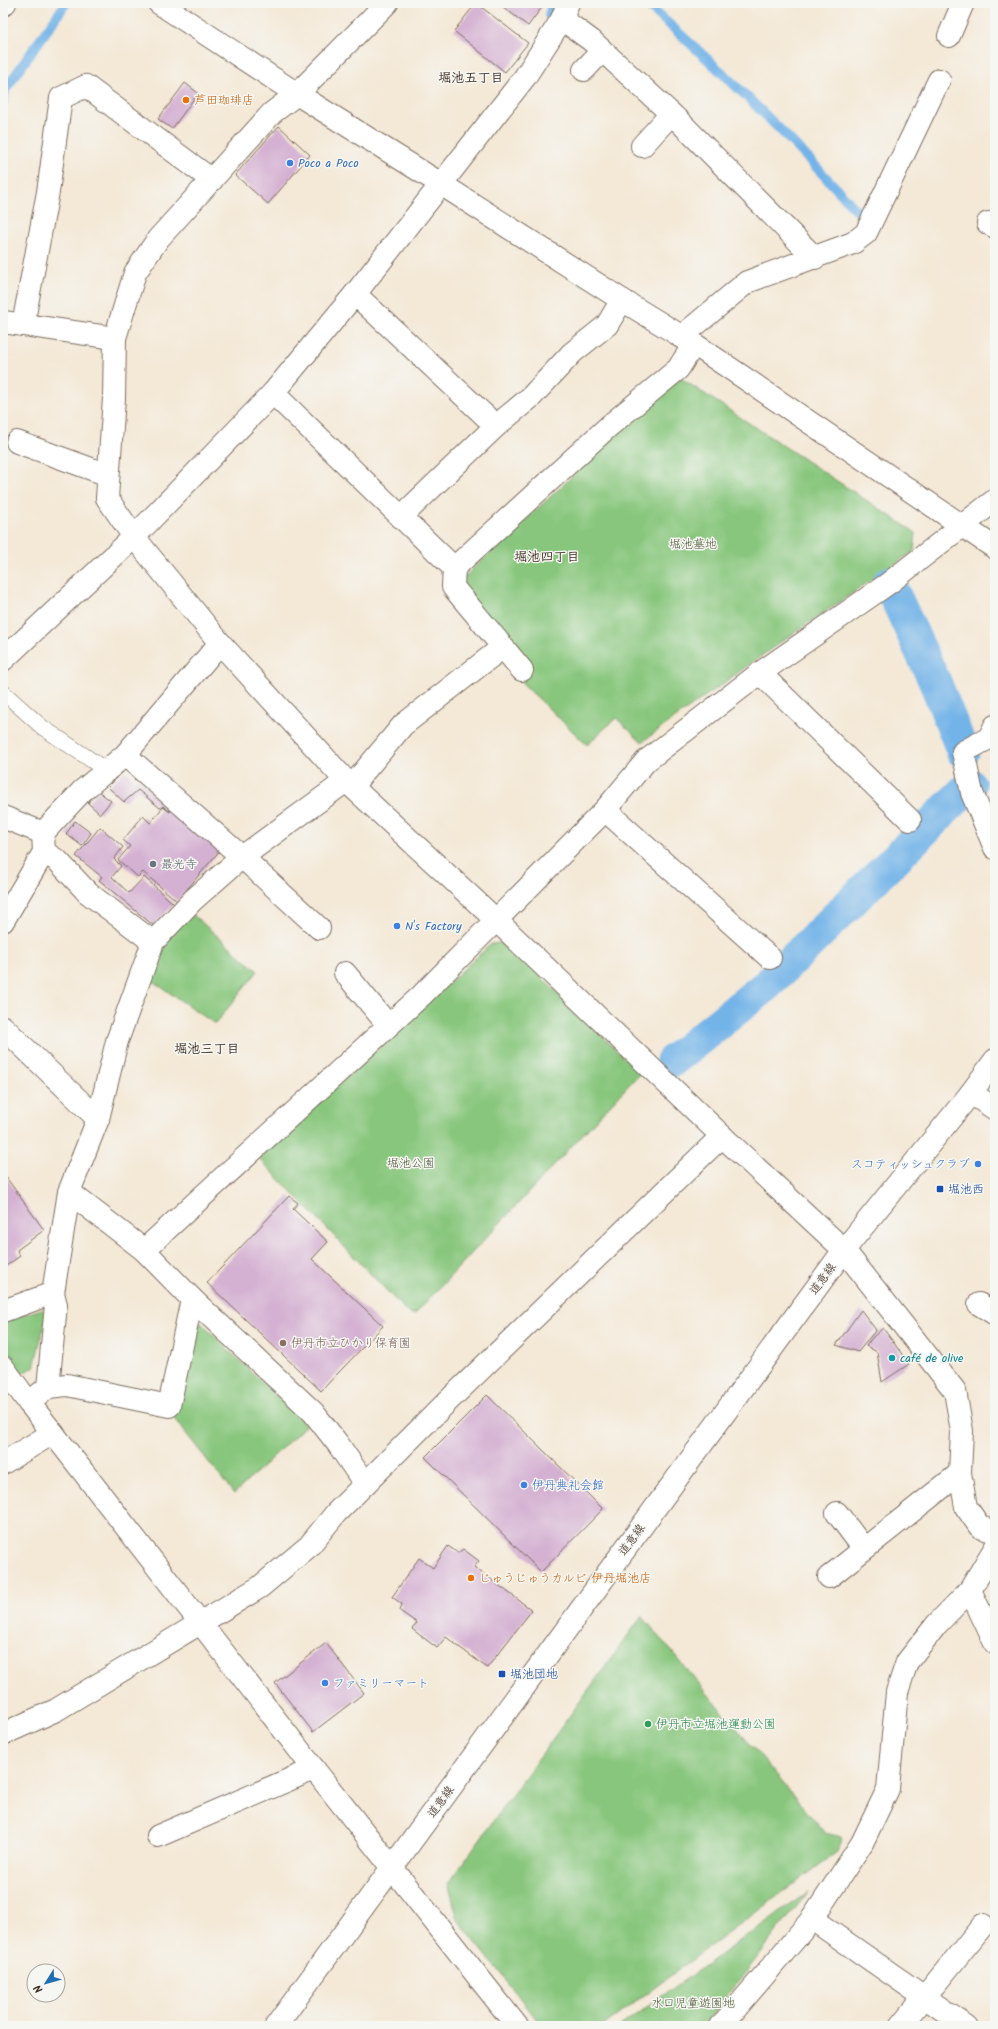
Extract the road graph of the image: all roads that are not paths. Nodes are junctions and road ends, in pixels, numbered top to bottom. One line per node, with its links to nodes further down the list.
1 (5, 3): 5 (street)
2 (159, 3): 11 (street)
3 (387, 3): 11 (street)
4 (963, 3): 7 (street)
5 (3, 5)
6 (565, 11): 8 (street); 15 (street)
7 (949, 36)
8 (602, 50): 9 (street); 12 (street)
9 (584, 70)
10 (939, 80): 16 (street)
11 (296, 94): 14 (street); 15 (street)
12 (670, 114): 13 (street); 16 (street)
13 (642, 146)
14 (212, 180): 19 (street); 20 (street)
15 (441, 184): 17 (street); 18 (street)
16 (815, 258): 21 (street)
17 (355, 294): 22 (street); 23 (street)
18 (622, 300): 21 (street); 23 (street)
19 (13, 323): 20 (street)
20 (115, 338): 25 (street)
21 (688, 340): 28 (street); 31 (street)
22 (273, 393): 27 (street); 29 (street)
23 (496, 426): 27 (street)
24 (17, 442): 25 (street)
25 (108, 475): 29 (street)
26 (995, 500): 28 (street)
27 (401, 517): 31 (street)
28 (961, 526): 30 (street); 36 (street)
29 (134, 537): 32 (street); 34 (street)
30 (995, 548)
31 (454, 568): 33 (street)
32 (220, 644): 39 (street); 41 (street)
33 (503, 646): 35 (street); 41 (street)
34 (4, 656)
35 (522, 670)
36 (760, 673): 42 (street); 44 (street)
37 (3, 692): 40 (lane)
38 (995, 726): 46 (street)
39 (125, 755): 40 (street); 47 (street)
40 (106, 770): 45 (street)
41 (349, 784): 47 (street); 48 (street)
42 (605, 810): 48 (street); 52 (street)
43 (3, 817): 45 (street)
44 (910, 820)
45 (44, 842): 49 (street); 51 (street)
46 (995, 848)
47 (242, 857): 50 (street); 51 (street)
48 (496, 920): 54 (street); 60 (street)
49 (3, 921)
50 (319, 928)
51 (153, 942): 59 (street)
52 (770, 958)
53 (345, 973): 54 (street)
54 (388, 1025): 62 (street)
55 (3, 1027): 59 (street)
56 (995, 1060): 57 (street, 道意線)
57 (971, 1093): 58 (street); 63 (street, 道意線)
58 (995, 1109)
59 (98, 1119): 61 (street)
60 (722, 1136): 63 (street); 73 (street)
61 (69, 1192): 62 (street); 64 (street)
62 (144, 1250): 65 (street)
63 (844, 1250): 72 (street); 85 (street, 道意線)
64 (53, 1293): 66 (street); 68 (street)
65 (192, 1299): 68 (street); 73 (street)
66 (3, 1311)
67 (3, 1366): 69 (street)
68 (48, 1387): 69 (street)
69 (29, 1403): 70 (street)
70 (53, 1432): 71 (street); 80 (street)
71 (3, 1463)
72 (960, 1473): 75 (street); 77 (street)
73 (365, 1484): 80 (street)
74 (837, 1513): 77 (street)
75 (995, 1532)
76 (995, 1548): 79 (street)
77 (864, 1549): 78 (street)
78 (829, 1577)
79 (970, 1590): 81 (street); 86 (street)
80 (199, 1623): 82 (street); 83 (street)
81 (995, 1644)
82 (3, 1734)
83 (314, 1769): 84 (street); 85 (street)
84 (158, 1836)
85 (392, 1869): 89 (street, 道意線); 90 (street)
86 (812, 1919): 88 (street); 91 (street)
87 (983, 1925): 88 (street)
88 (925, 1997): 92 (street); 93 (street)
89 (276, 2026)
90 (517, 2026)
91 (721, 2026)
92 (901, 2026)
93 (966, 2026)

